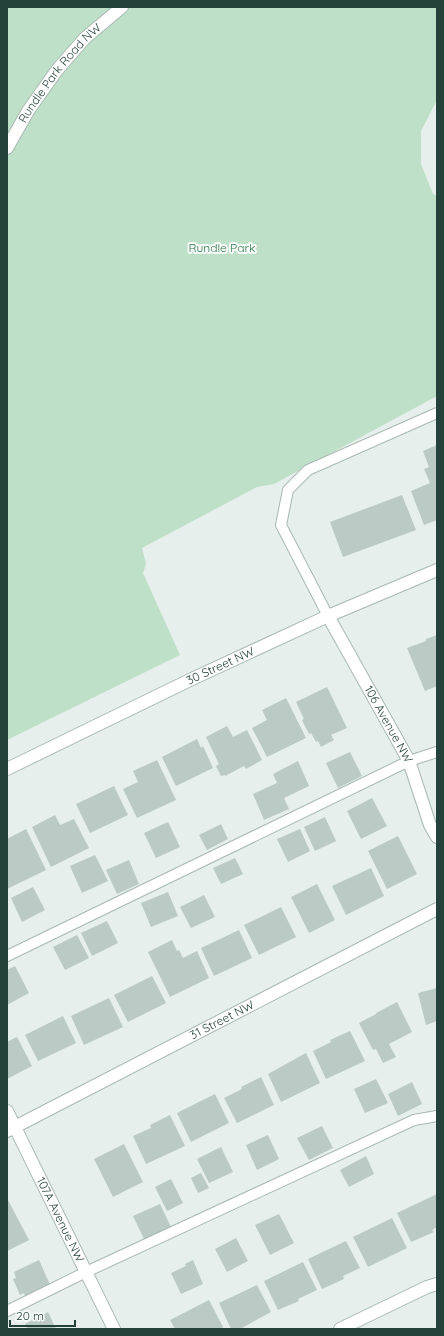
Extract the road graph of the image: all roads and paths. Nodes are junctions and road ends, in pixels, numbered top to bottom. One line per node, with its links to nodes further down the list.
1 (122, 7): 2 (street, Rundle Park Road NW)
2 (7, 148)
3 (437, 413): 5 (lane)
4 (437, 570): 5 (street, 30 Street NW)
5 (328, 616): 7 (street, 106 Avenue NW); 8 (street, 30 Street NW)
6 (437, 752): 7 (lane)
7 (409, 761): 9 (street, 106 Avenue NW); 11 (lane)
8 (7, 769)
9 (437, 837)
10 (437, 908): 14 (street, 31 Street NW)
11 (7, 956)
12 (7, 1111): 14 (street, 107A Avenue NW)
13 (437, 1116): 15 (lane)
14 (11, 1129): 15 (street, 107A Avenue NW)
15 (86, 1272): 17 (lane); 18 (street, 107A Avenue NW)
16 (437, 1284): 19 (street)
17 (7, 1311)
18 (114, 1329)
19 (340, 1329)

